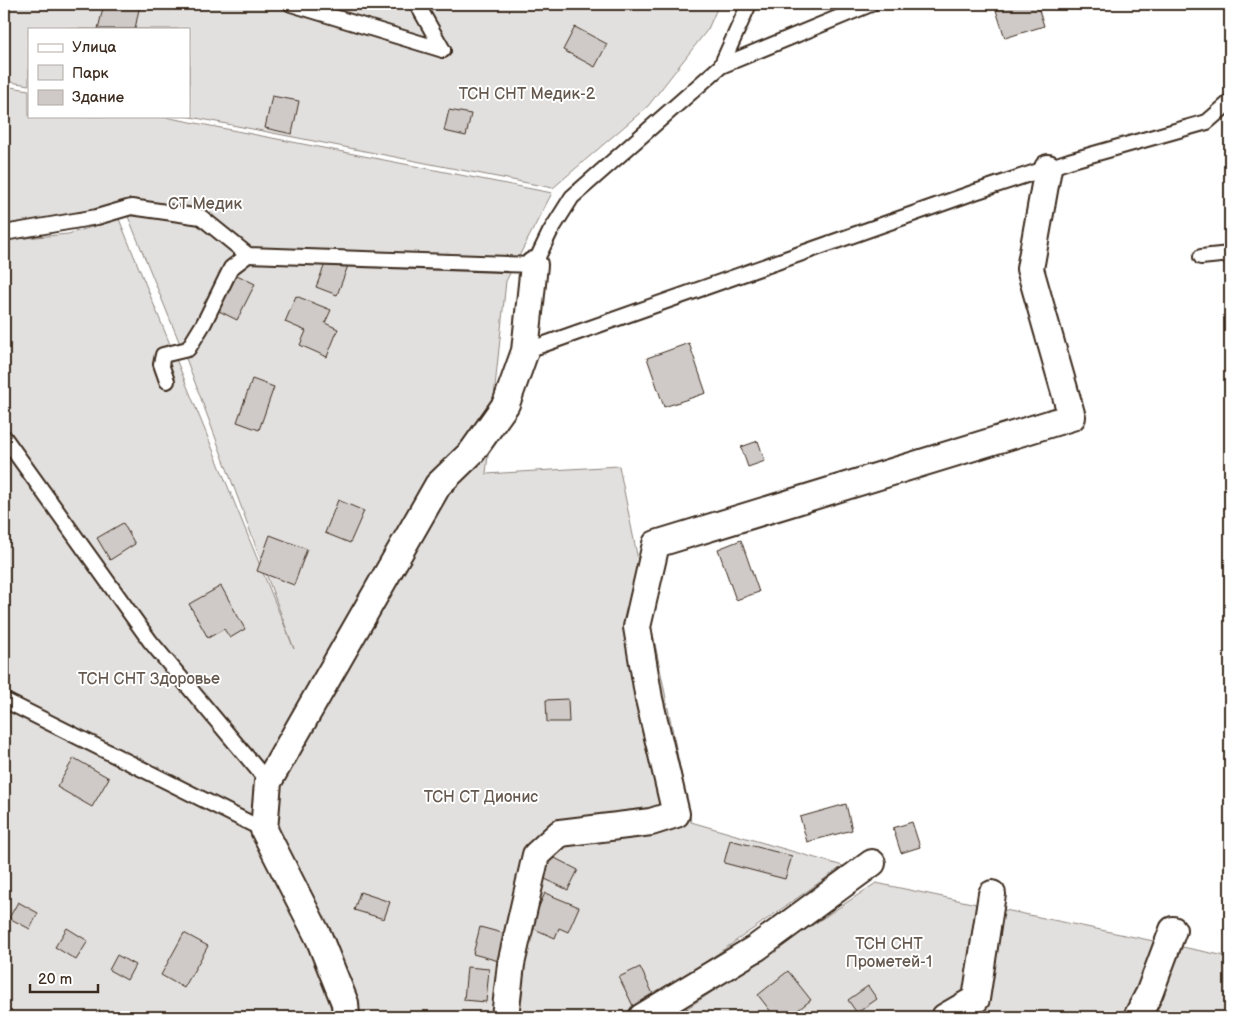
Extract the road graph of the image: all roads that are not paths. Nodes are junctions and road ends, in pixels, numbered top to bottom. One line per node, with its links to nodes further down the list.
1 (291, 4): 2 (lane)
2 (417, 4)
3 (749, 4): 5 (lane)
4 (871, 4): 5 (lane)
5 (721, 66): 12 (lane)
6 (1230, 102): 7 (lane)
7 (1048, 168): 13 (lane); 23 (street)
8 (4, 233): 10 (lane)
9 (1230, 254): 11 (lane)
10 (248, 255): 12 (lane); 14 (lane)
11 (1201, 257)
12 (534, 265): 13 (street)
13 (525, 351): 17 (street)
14 (167, 381)
15 (4, 437): 17 (lane)
16 (4, 700): 18 (lane)
17 (268, 782): 18 (street)
18 (264, 830): 22 (street)
19 (872, 863): 24 (street)
20 (992, 894): 25 (street)
21 (1173, 930): 26 (street)
22 (346, 1017)
23 (505, 1017)
24 (642, 1017)
25 (945, 1017)
26 (1137, 1017)

